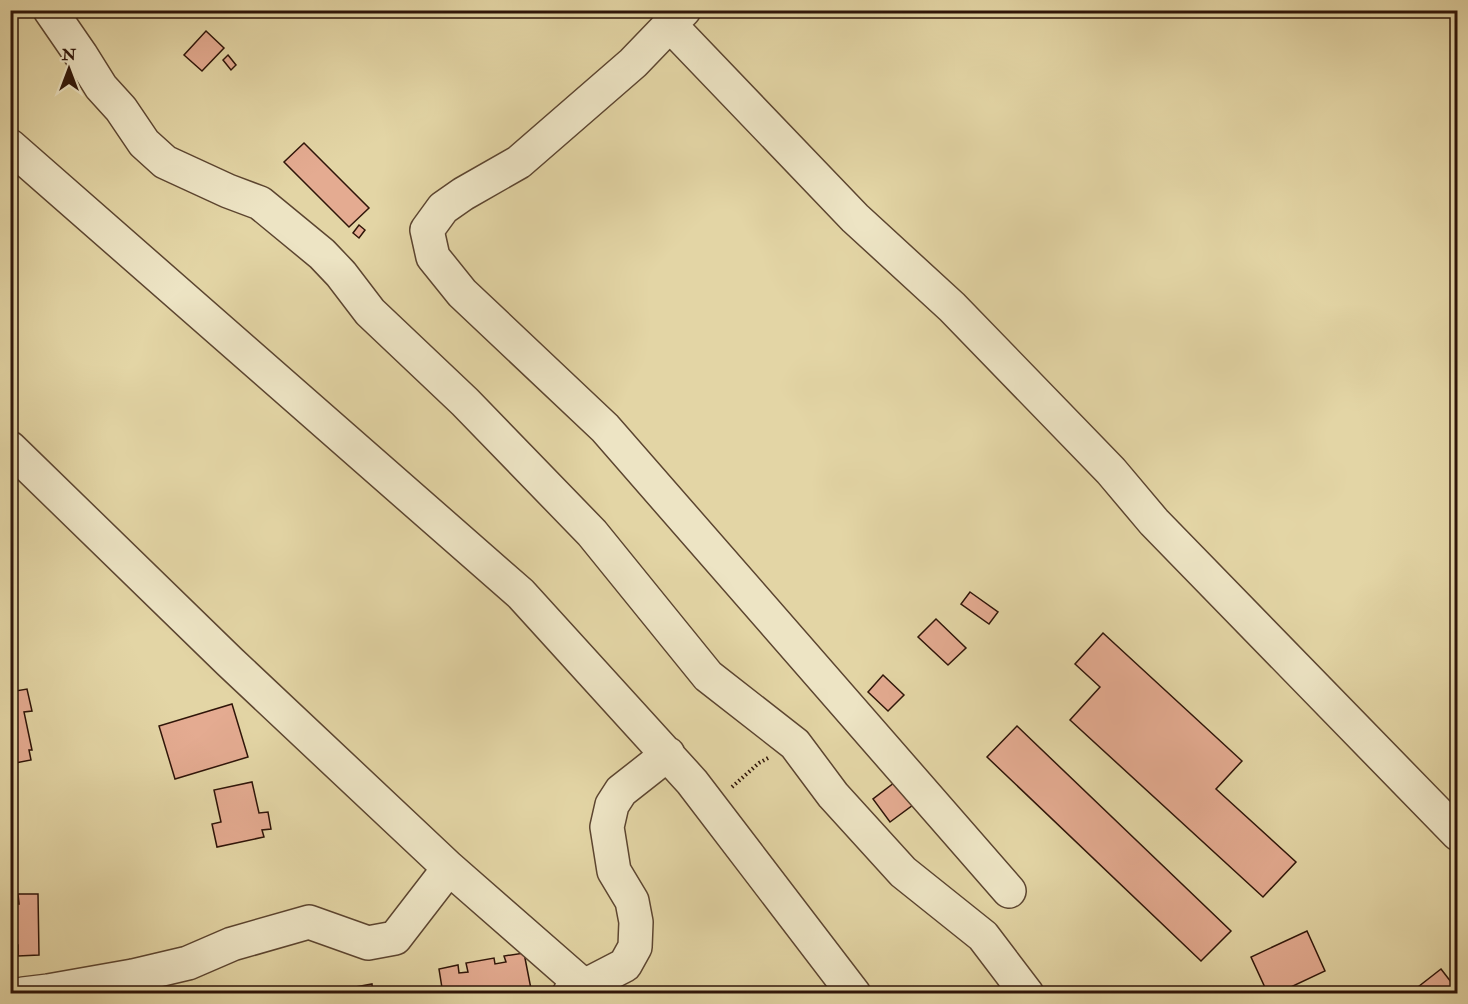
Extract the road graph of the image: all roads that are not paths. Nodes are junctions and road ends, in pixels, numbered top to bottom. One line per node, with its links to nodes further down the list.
1 (50, 10): 12 (street)
2 (677, 18): 6 (street); 8 (street)
3 (10, 146): 5 (street)
4 (10, 448): 7 (street)
5 (668, 754): 9 (street); 11 (street)
6 (1458, 834)
7 (449, 868): 9 (street); 10 (street)
8 (1009, 891)
9 (582, 991)
10 (23, 993)
11 (854, 993)
12 (1027, 993)

